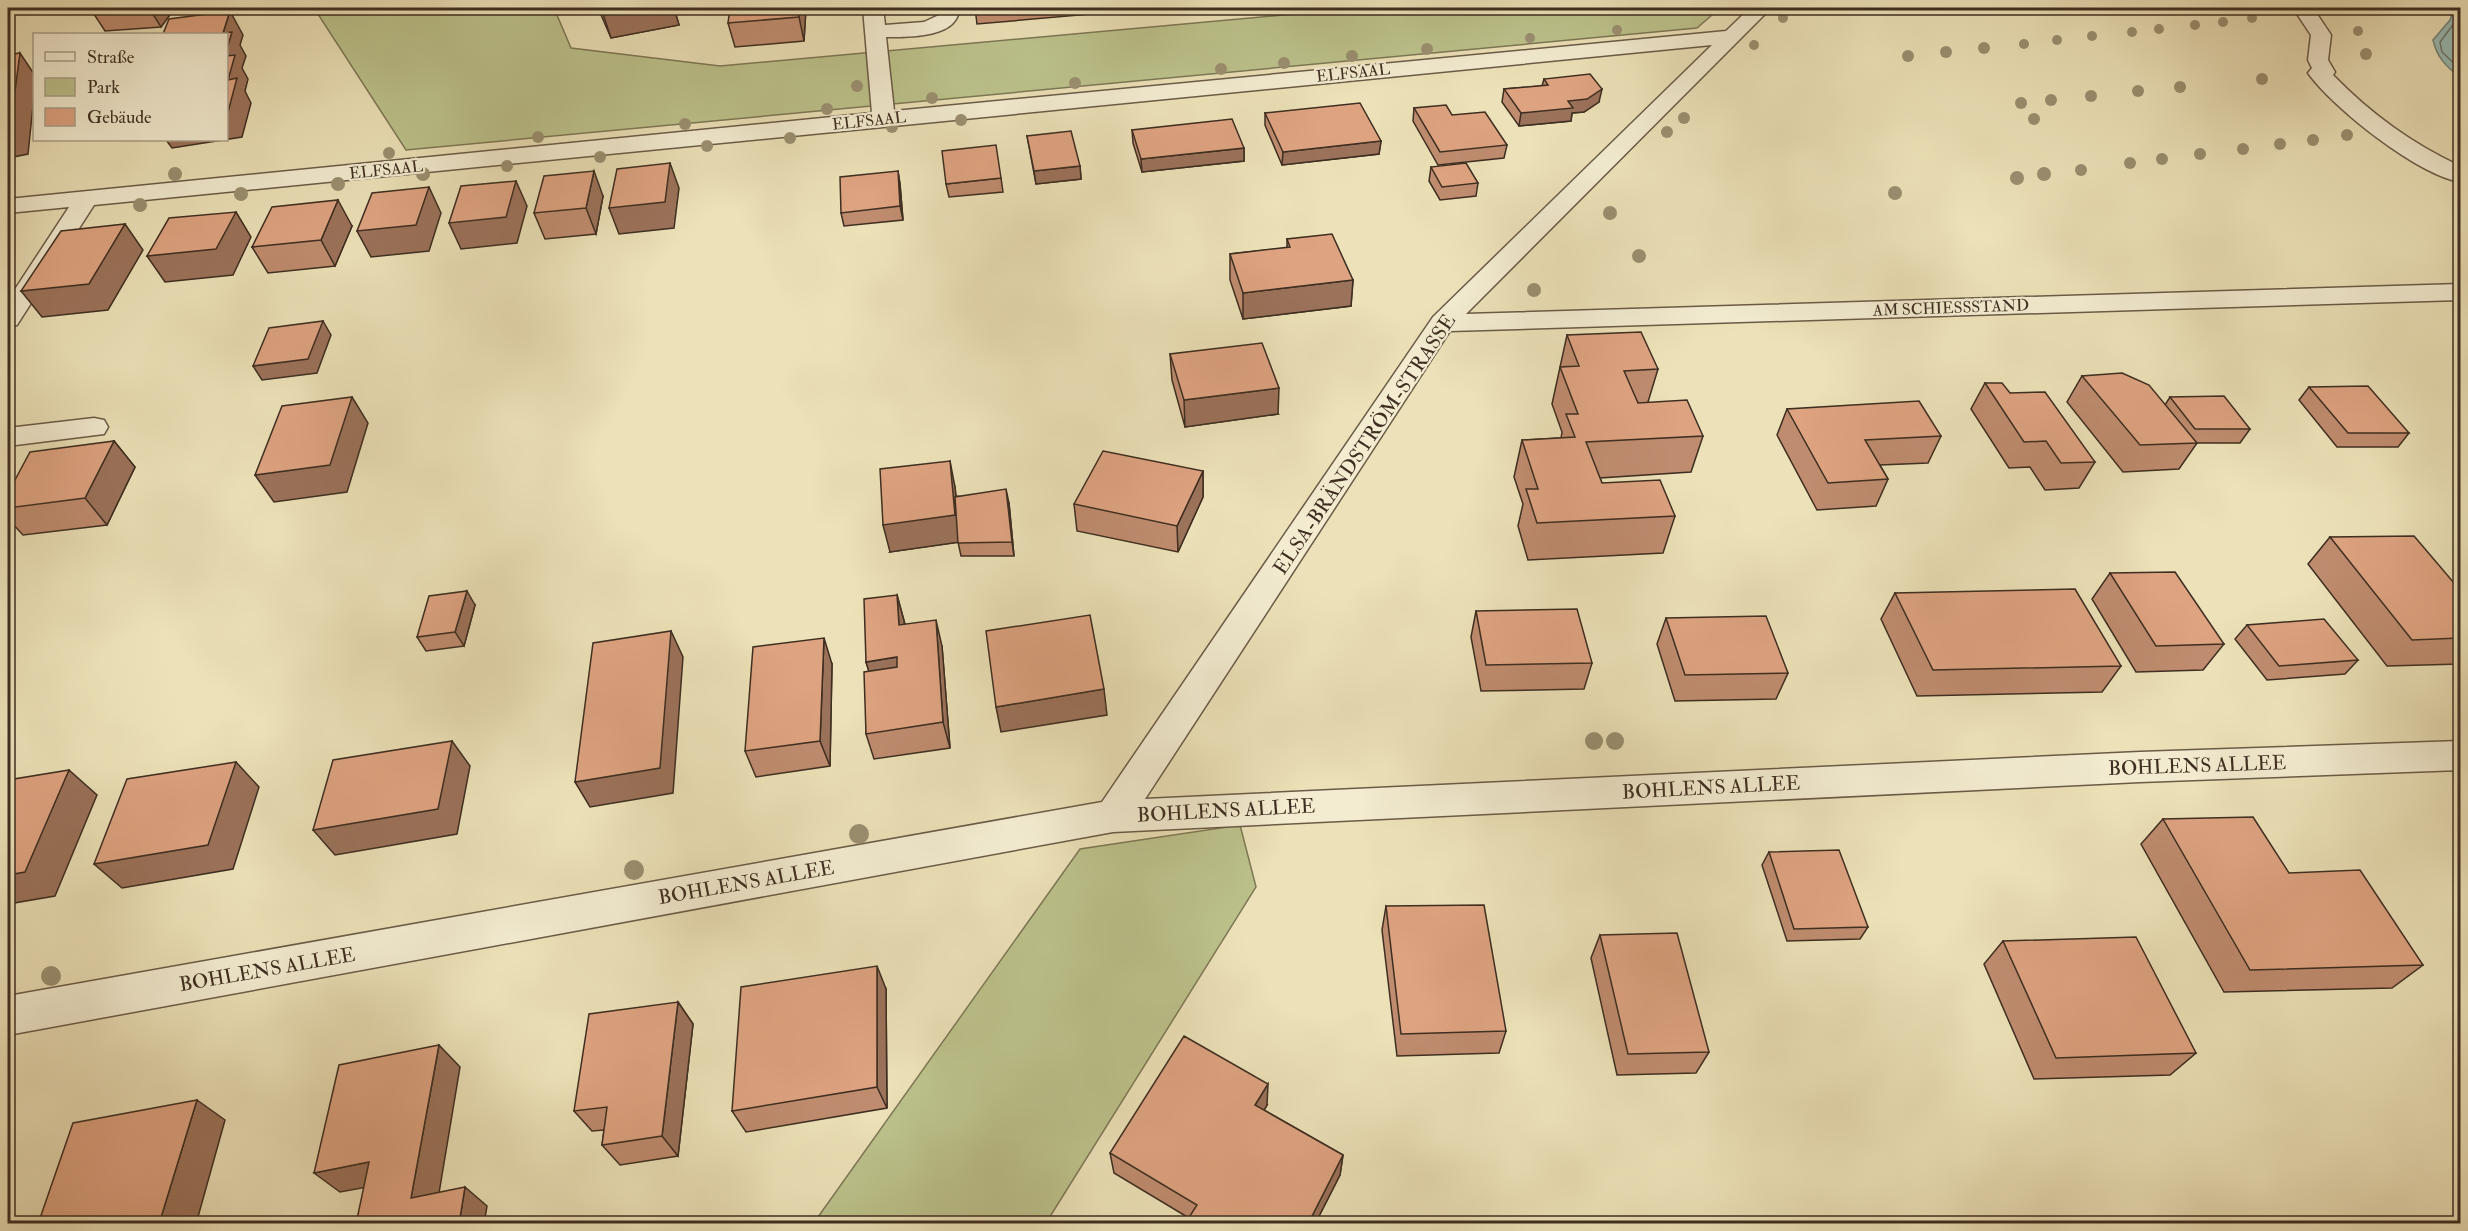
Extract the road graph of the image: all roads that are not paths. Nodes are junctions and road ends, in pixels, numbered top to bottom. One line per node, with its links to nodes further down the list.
1 (873, 8): 5 (street)
2 (949, 8): 5 (street)
3 (1761, 8): 6 (street, ELSA-BRÄNDSTRÖM-STRASSE)
4 (2303, 8): 8 (street)
5 (876, 32): 7 (street)
6 (1731, 37): 7 (street, ELFSAAL); 13 (street, ELSA-BRÄNDSTRÖM-STRASSE)
7 (884, 119): 9 (street, ELFSAAL)
8 (2460, 175)
9 (86, 199): 10 (street, ELFSAAL); 12 (street)
10 (8, 206)
11 (2460, 292): 13 (street, AM SCHIESSSTAND)
12 (8, 319)
13 (1442, 323): 17 (street, ELSA-BRÄNDSTRÖM-STRASSE)
14 (94, 427): 15 (street)
15 (8, 437)
16 (2460, 756): 17 (street, BOHLENS ALLEE)
17 (1113, 816): 18 (street, BOHLENS ALLEE)
18 (8, 1016)

